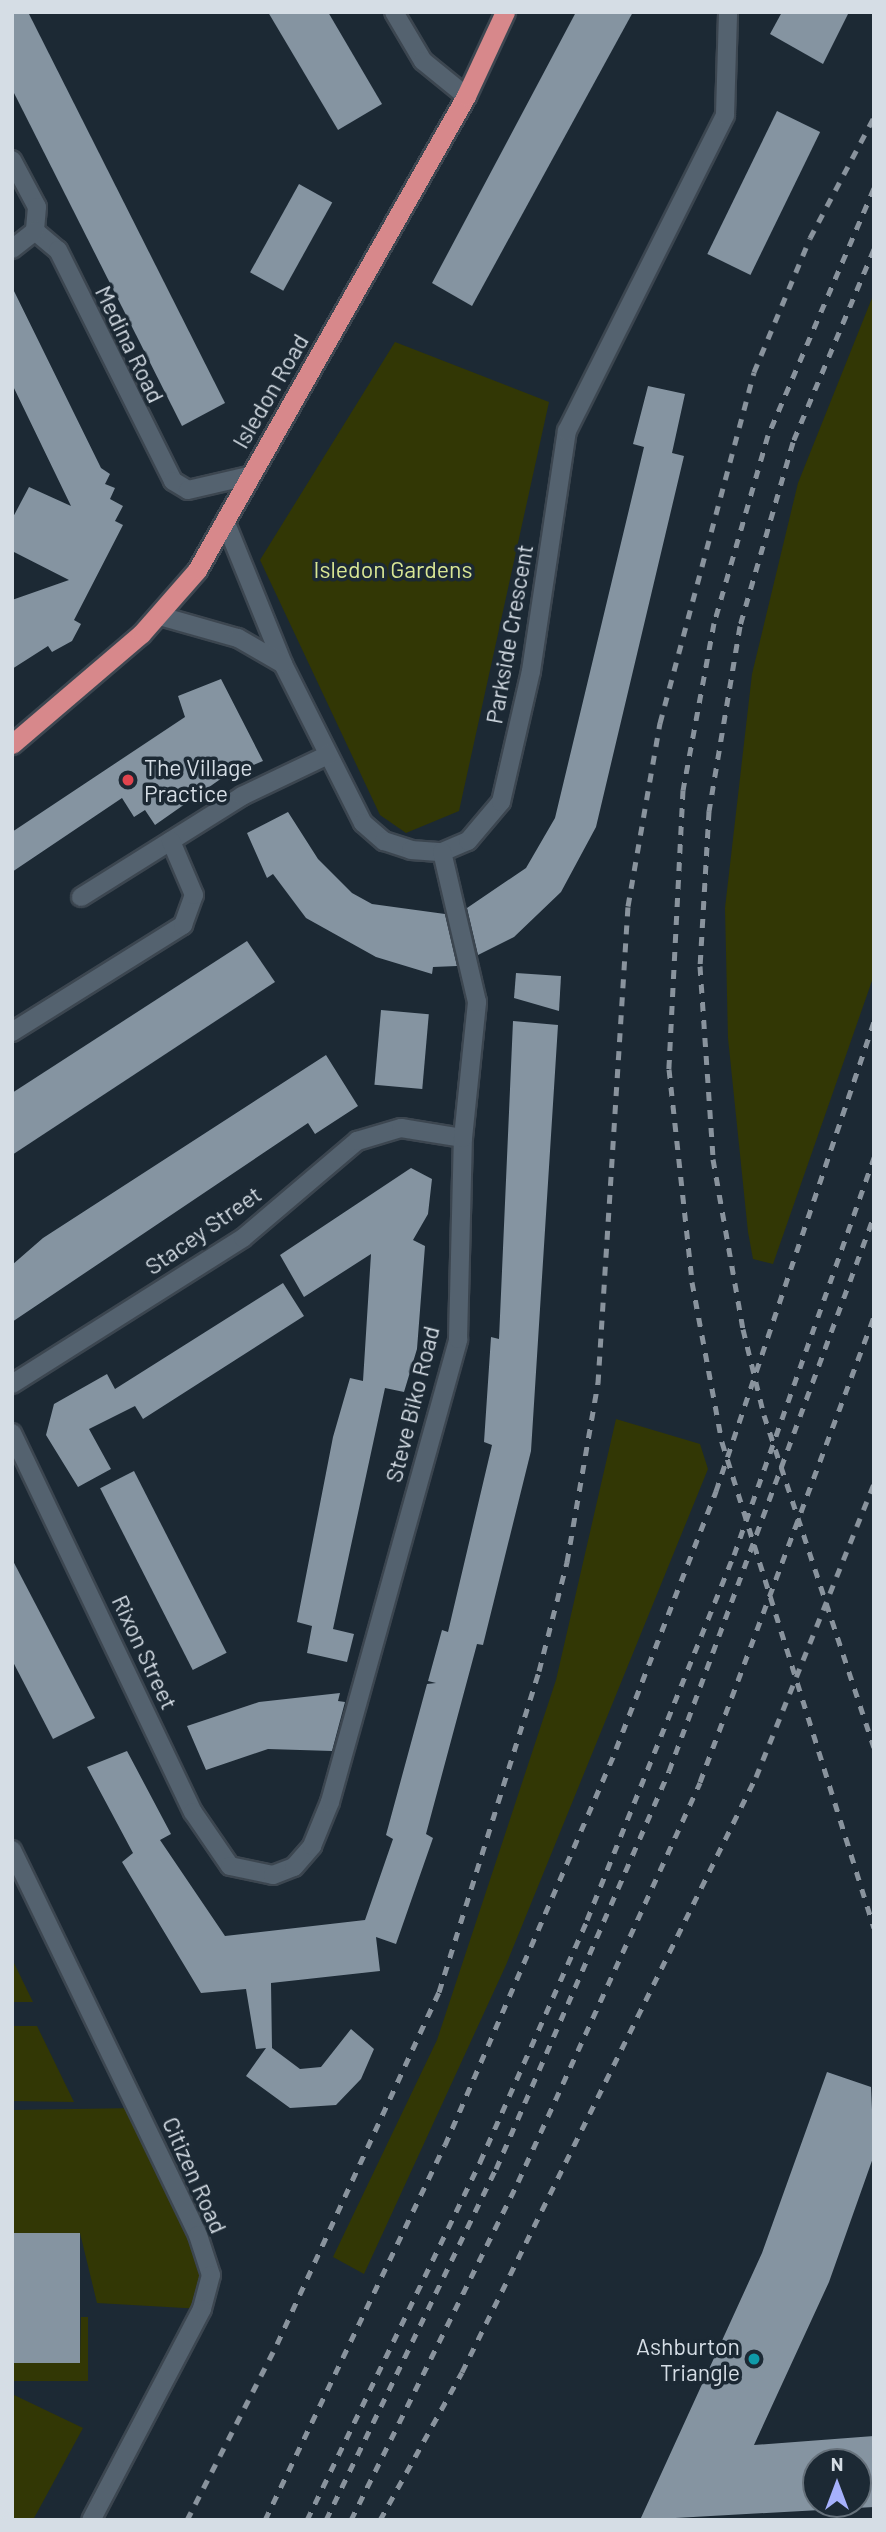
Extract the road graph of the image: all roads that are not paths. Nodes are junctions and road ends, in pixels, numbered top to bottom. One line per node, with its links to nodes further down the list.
1 (394, 12): 4 (street)
2 (505, 12): 4 (highway, Isledon Road)
3 (728, 12): 15 (street, Parkside Crescent)
4 (466, 96): 8 (highway, Isledon Road)
5 (12, 160): 6 (street)
6 (35, 231): 7 (street); 8 (street, Medina Road)
7 (12, 249)
8 (248, 476): 9 (highway, Isledon Road)
9 (225, 521): 10 (highway, Isledon Road); 11 (street)
10 (160, 616): 11 (street); 12 (highway, Isledon Road)
11 (283, 664): 13 (street)
12 (12, 744)
13 (328, 755): 14 (street); 15 (street)
14 (171, 841): 16 (street); 17 (street)
15 (442, 852): 18 (street, Steve Biko Road)
16 (81, 897)
17 (12, 1032)
18 (463, 1138): 19 (street, Stacey Street); 22 (street, Steve Biko Road)
19 (12, 1384)
20 (12, 1433): 22 (street, Rixon Street)
21 (12, 1850): 23 (street, Citizen Road)
22 (253, 1875)
23 (91, 2520)

